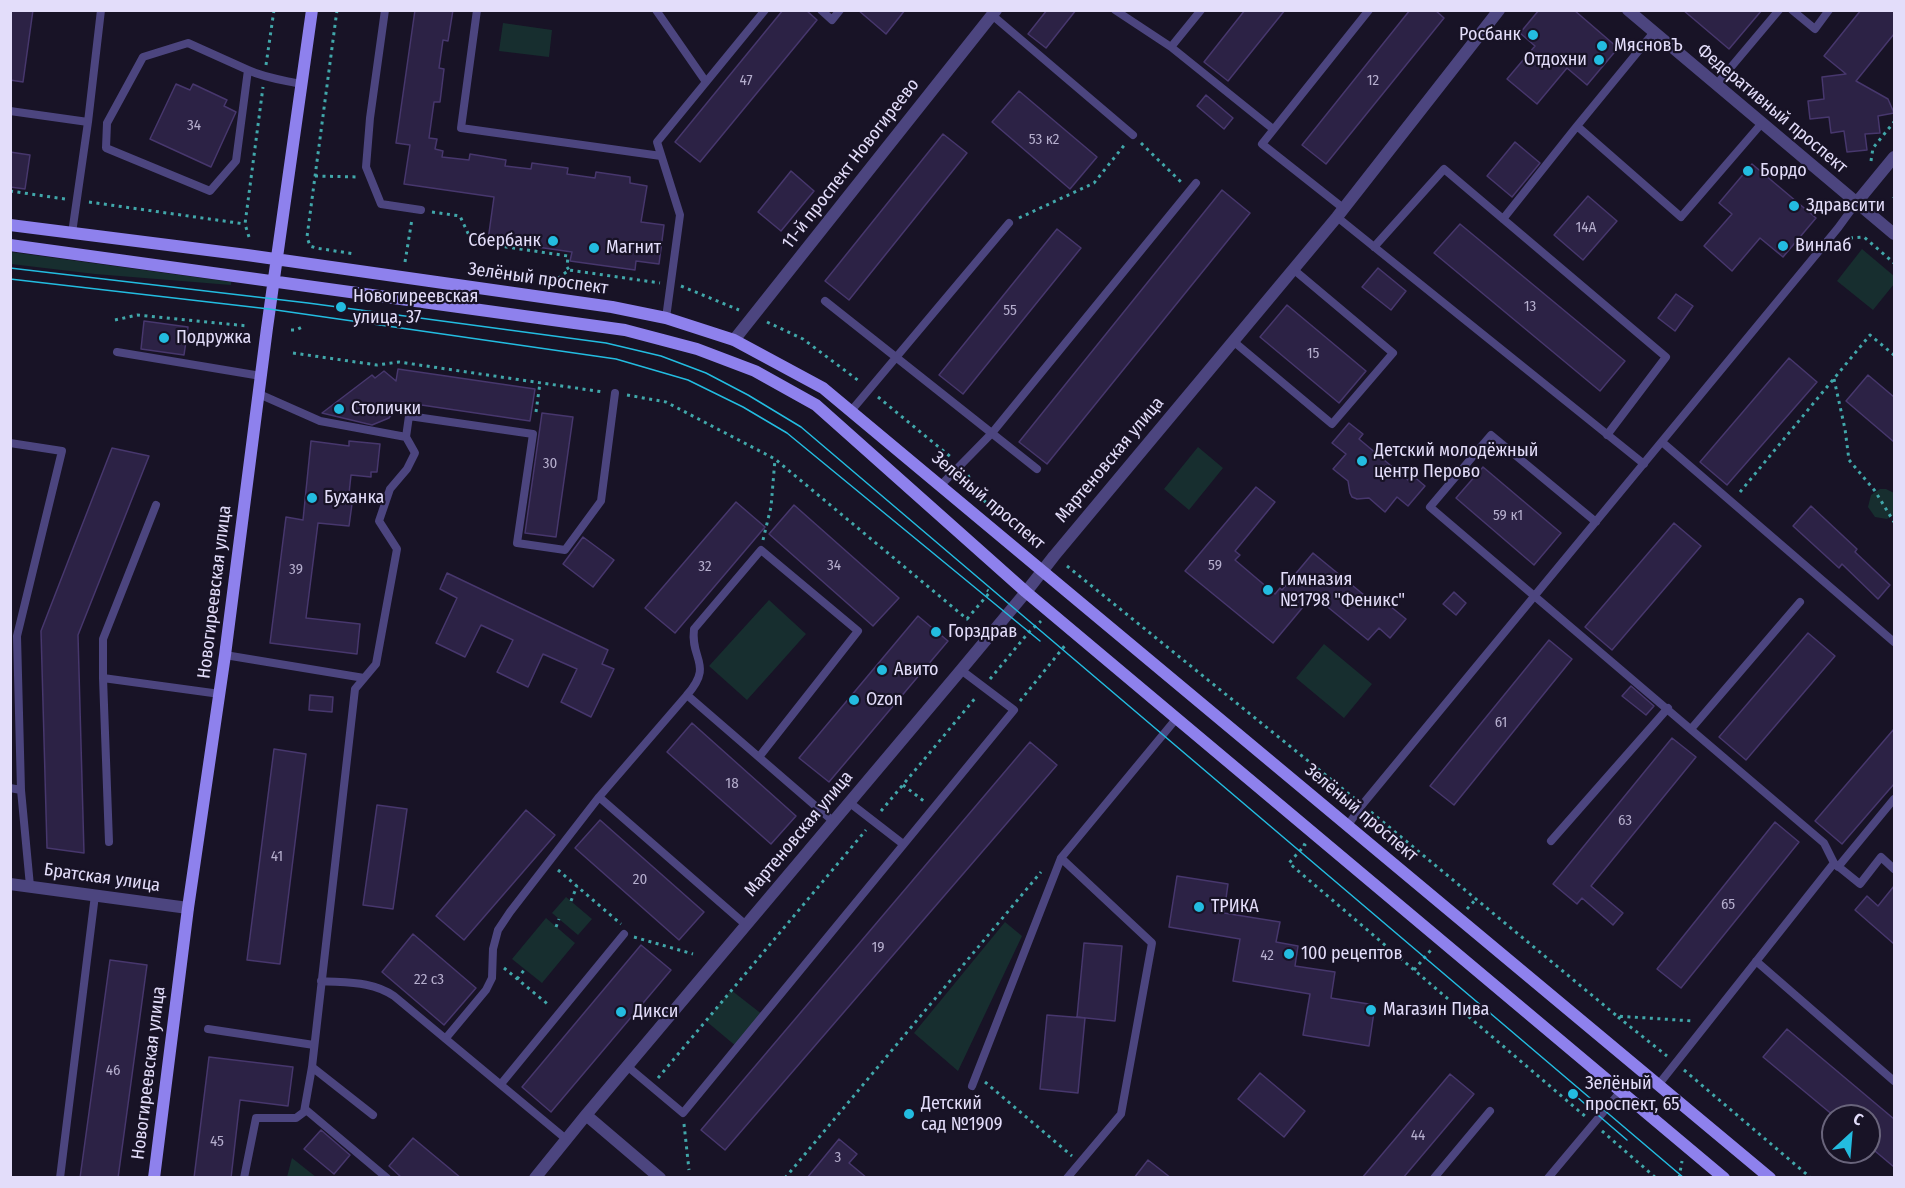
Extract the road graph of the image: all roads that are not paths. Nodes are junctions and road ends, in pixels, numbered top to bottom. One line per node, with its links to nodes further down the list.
1 (101, 10): 25 (lane)
2 (312, 10): 22 (main road, Новогиреевская улица)
3 (385, 10): 34 (lane)
4 (477, 10): 30 (lane)
5 (656, 10): 21 (lane)
6 (765, 10): 21 (lane)
7 (821, 10): 8 (lane)
8 (840, 10)
9 (1115, 10): 19 (lane)
10 (1201, 10): 19 (lane)
11 (1369, 10): 28 (lane)
12 (1499, 10): 35 (street, Мартеновская улица)
13 (1628, 10): 18 (street, Федеративный проспект)
14 (1779, 10): 23 (lane)
15 (1792, 10): 16 (lane)
16 (1829, 10)
17 (994, 13): 29 (lane); 48 (street, 11-й проспект Новогиреево)
18 (1654, 32): 23 (street, Федеративный проспект); 27 (lane)
19 (1171, 47): 28 (lane)
20 (248, 70): 20 (lane); 22 (lane)
21 (706, 82): 30 (lane)
22 (301, 84): 43 (main road, Новогиреевская улица)
23 (1716, 85): 26 (street, Федеративный проспект)
24 (10, 111): 25 (lane)
25 (88, 122): 39 (lane)
26 (1762, 123): 27 (lane); 33 (street, Федеративный проспект)
27 (1577, 126): 36 (lane)
28 (1273, 129): 35 (lane)
29 (1133, 135)
30 (661, 156): 47 (lane)
31 (1894, 158): 33 (street)
32 (1196, 183): 56 (lane)
33 (1857, 202): 40 (street, Федеративный проспект); 59 (lane)
34 (421, 210)
35 (1340, 213): 42 (lane); 44 (street, Мартеновская улица)
36 (1503, 219): 42 (lane); 57 (lane)
37 (1009, 223): 51 (lane)
38 (10, 225): 39 (main road, Зелёный проспект)
39 (72, 233): 43 (main road, Зелёный проспект)
40 (1894, 234)
41 (10, 245): 45 (main road)
42 (1374, 247): 57 (lane)
43 (276, 260): 45 (main road, Новогиреевская улица); 47 (main road, Зелёный проспект)
44 (1293, 269): 49 (street, Мартеновская улица); 49 (lane)
45 (273, 282): 52 (main road, Новогиреевская улица); 67 (main road)
46 (825, 301): 51 (lane)
47 (666, 318): 48 (main road, Зелёный проспект)
48 (734, 340): 55 (main road, Зелёный проспект)
49 (1233, 341): 66 (street, Мартеновская улица)
50 (117, 352): 52 (lane)
51 (896, 357): 55 (lane); 56 (lane)
52 (261, 376): 54 (main road, Новогиреевская улица)
53 (615, 393): 58 (lane)
54 (259, 394): 58 (lane); 71 (main road, Новогиреевская улица)
55 (851, 411): 63 (main road, Зелёный проспект)
56 (992, 433): 62 (lane); 63 (lane)
57 (1607, 435): 61 (lane)
58 (406, 437): 74 (lane)
59 (1662, 442): 61 (lane); 70 (lane)
60 (10, 443): 82 (lane)
61 (1644, 464): 65 (lane)
62 (1038, 469)
63 (941, 485): 66 (main road, Зелёный проспект)
64 (156, 506): 73 (lane)
65 (1596, 522): 68 (lane); 68 (lane)
66 (1043, 570): 67 (street, Мартеновская улица); 87 (main road, Зелёный проспект)
67 (1026, 592): 72 (street, Мартеновская улица); 78 (main road)
68 (1535, 595): 77 (lane); 87 (lane)
69 (1800, 602): 79 (lane)
70 (1894, 642)
71 (225, 655): 74 (lane); 75 (main road, Новогиреевская улица)
72 (961, 670): 85 (street, Мартеновская улица); 90 (lane)
73 (103, 678): 75 (lane); 89 (lane)
74 (364, 678): 101 (lane)
75 (220, 694): 97 (main road, Новогиреевская улица)
76 (687, 695): 80 (lane); 80 (lane); 83 (lane)
77 (1668, 708): 79 (lane); 88 (lane)
78 (1176, 719): 91 (lane); 111 (main road)
79 (1691, 729): 92 (lane)
80 (759, 758): 86 (lane)
81 (10, 788): 82 (lane)
82 (21, 790): 95 (lane)
83 (599, 797): 98 (lane); 103 (lane)
84 (1894, 799): 92 (lane)
85 (850, 803): 86 (street, Мартеновская улица); 90 (lane)
86 (834, 822): 98 (street, Мартеновская улица)
87 (1348, 825): 109 (main road, Зелёный проспект)
88 (1551, 841)
89 (109, 842)
90 (903, 844): 105 (lane)
91 (1061, 858): 110 (lane); 123 (lane)
92 (1836, 865): 93 (lane); 100 (lane)
93 (1894, 869)
94 (10, 884): 95 (street, Братская улица)
95 (30, 886): 96 (street, Братская улица)
96 (95, 895): 97 (street, Братская улица); 117 (lane)
97 (188, 908): 118 (main road, Новогиреевская улица)
98 (746, 925): 105 (street, Мартеновская улица)
99 (624, 934): 108 (lane)
100 (1756, 961): 107 (lane); 109 (lane)
101 (321, 981): 103 (lane); 104 (lane)
102 (208, 1029): 104 (lane)
103 (446, 1038): 108 (lane)
104 (314, 1045): 106 (lane)
105 (627, 1066): 115 (street, Мартеновская улица)
106 (312, 1067): 112 (lane); 114 (lane)
107 (1894, 1081)
108 (501, 1083): 116 (lane)
109 (1659, 1084): 127 (main road, Зелёный проспект)
110 (972, 1086)
111 (1621, 1091): 125 (lane); 126 (main road)
112 (305, 1109): 119 (lane); 120 (lane)
113 (1490, 1111): 124 (lane)
114 (373, 1115)
115 (586, 1115): 116 (street, Мартеновская улица); 122 (street)
116 (566, 1139): 121 (street, Мартеновская улица)
117 (60, 1178)
118 (154, 1178)
119 (244, 1178)
120 (387, 1178)
121 (535, 1178)
122 (660, 1178)
123 (1067, 1178)
124 (1434, 1178)
125 (1548, 1178)
126 (1724, 1178)
127 (1770, 1178)

